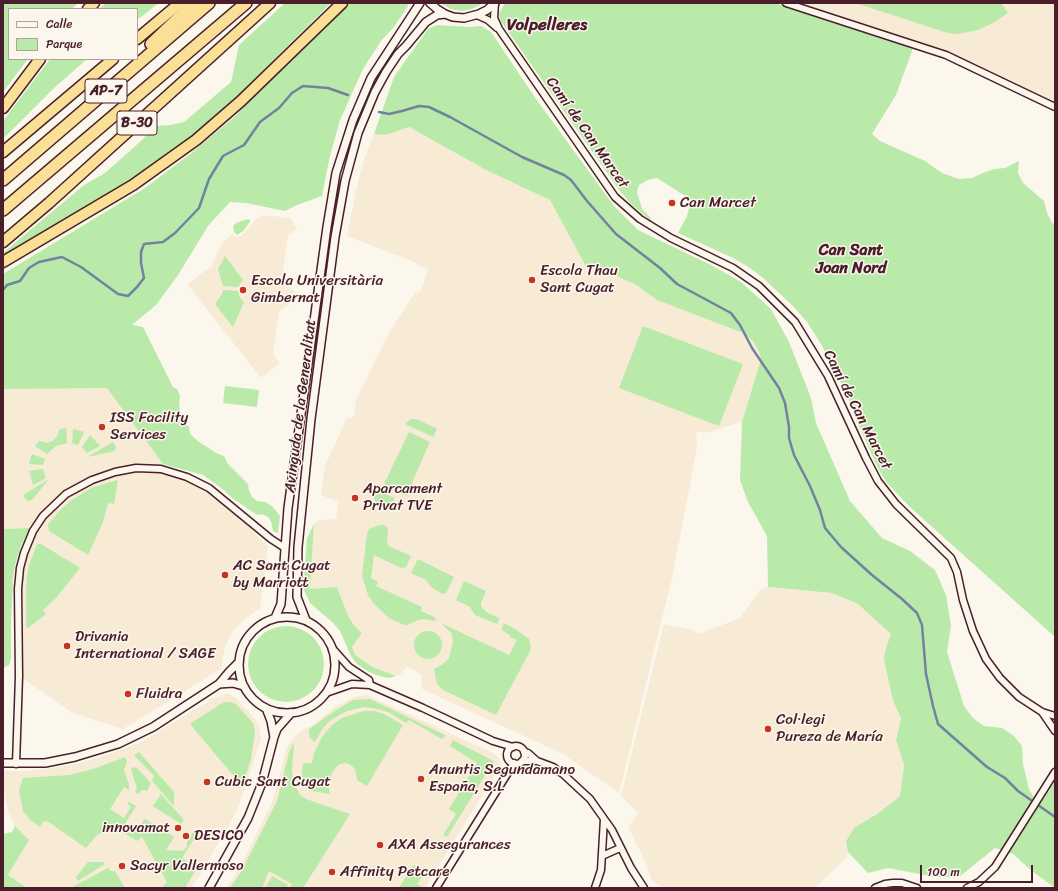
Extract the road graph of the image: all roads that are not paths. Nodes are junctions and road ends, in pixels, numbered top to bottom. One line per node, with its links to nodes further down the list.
1 (180, 3): 14 (highway)
2 (194, 3): 15 (highway)
3 (209, 3): 21 (highway, AP-7)
4 (246, 3): 24 (highway, AP-7)
5 (270, 3): 25 (highway, B-30)
6 (342, 3): 26 (highway)
7 (420, 3): 27 (street, Avinguda de la Generalitat)
8 (430, 3): 11 (street)
9 (495, 3): 12 (street); 13 (street, Camí de Can Marcet)
10 (786, 3): 19 (street)
11 (445, 14): 12 (street); 29 (street, Avinguda de la Generalitat)
12 (477, 15): 13 (street, Camí de Can Marcet)
13 (499, 29): 37 (street, Camí de Can Marcet)
14 (138, 38)
15 (138, 56)
16 (39, 60): 20 (highway)
17 (112, 60): 22 (highway)
18 (134, 60): 21 (highway)
19 (1055, 107)
20 (3, 108)
21 (78, 116): 23 (highway, AP-7)
22 (3, 152)
23 (3, 180)
24 (3, 210)
25 (3, 242)
26 (3, 262)
27 (285, 548): 28 (street, Avinguda de la Generalitat); 50 (street)
28 (275, 618): 29 (street); 31 (street)
29 (306, 620): 30 (street)
30 (332, 648): 33 (street); 35 (street)
31 (239, 662): 32 (street); 34 (street)
32 (219, 684): 34 (street); 50 (street)
33 (370, 685): 35 (street); 42 (street)
34 (243, 686): 36 (street)
35 (326, 693): 38 (street)
36 (266, 708): 38 (street); 41 (street)
37 (1042, 712): 39 (street, Camí de Can Marcet); 40 (street, Camí de Can Marcet)
38 (291, 713): 41 (street)
39 (1055, 716)
40 (1055, 731)
41 (274, 737): 55 (street)
42 (493, 741): 43 (street); 45 (street)
43 (513, 747): 44 (street); 45 (street)
44 (524, 752): 46 (street); 47 (street)
45 (508, 756): 49 (street)
46 (522, 761): 47 (street); 49 (street)
47 (537, 761): 52 (street)
48 (3, 763): 50 (street)
49 (514, 763): 56 (street)
50 (16, 764)
51 (1055, 772): 61 (street)
52 (604, 819): 53 (street); 54 (street)
53 (620, 848): 54 (street); 58 (street)
54 (602, 856): 57 (street)
55 (209, 888)
56 (436, 888)
57 (595, 888)
58 (644, 888)
59 (875, 888): 60 (street)
60 (917, 888)
61 (967, 888)

